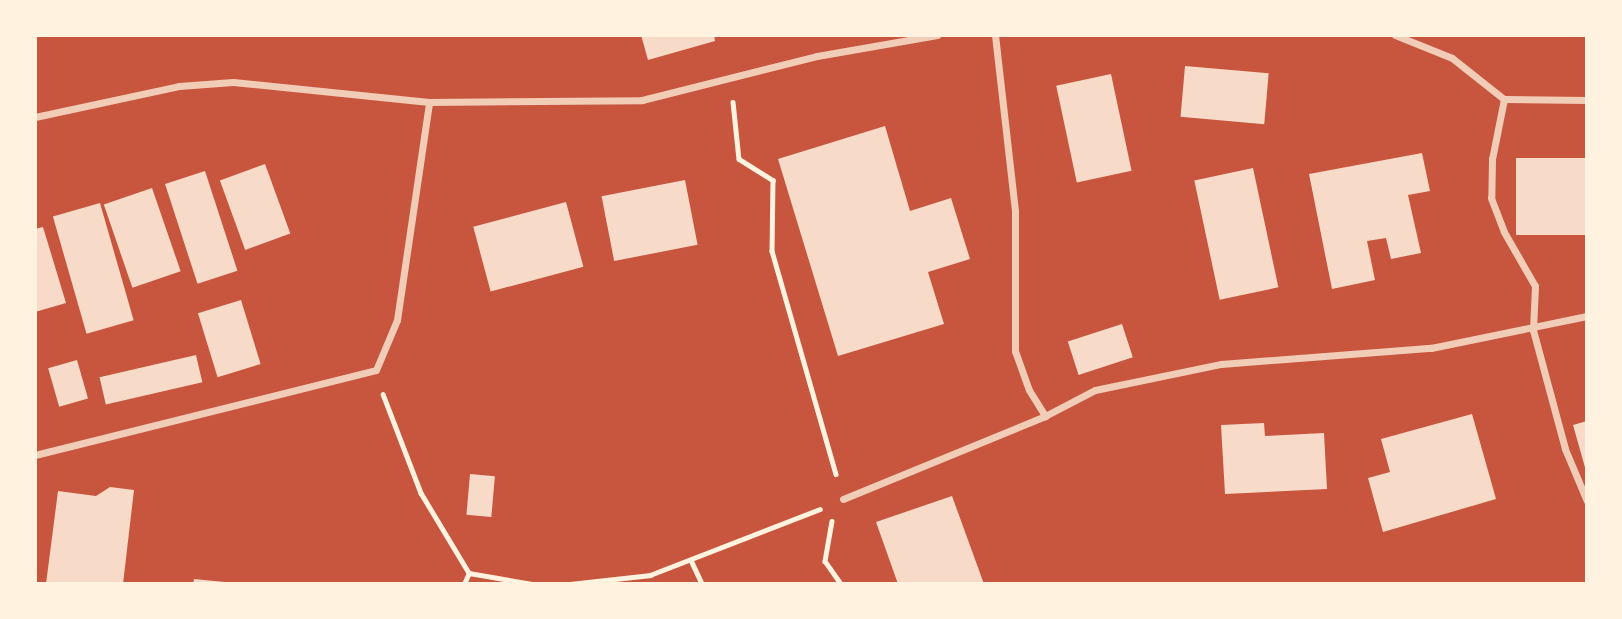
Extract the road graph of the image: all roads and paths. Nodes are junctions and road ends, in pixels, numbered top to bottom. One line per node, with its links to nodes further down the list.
1 (937, 35): 4 (street)
2 (995, 35): 12 (street)
3 (1395, 35): 5 (street)
4 (730, 78): 7 (street); 14 (path)
5 (1504, 99): 6 (street); 10 (street)
6 (1587, 100)
7 (429, 102): 8 (street); 11 (street)
8 (35, 117)
9 (1587, 316): 10 (street)
10 (1533, 330): 12 (street); 15 (street)
11 (376, 370): 13 (street); 17 (path)
12 (1045, 416): 14 (street)
13 (35, 456)
14 (843, 499): 16 (path); 22 (path)
15 (1587, 501)
16 (691, 560): 20 (path); 21 (path)
17 (469, 573): 18 (path); 19 (path)
18 (464, 584)
19 (533, 584)
20 (570, 584)
21 (702, 584)
22 (841, 584)

